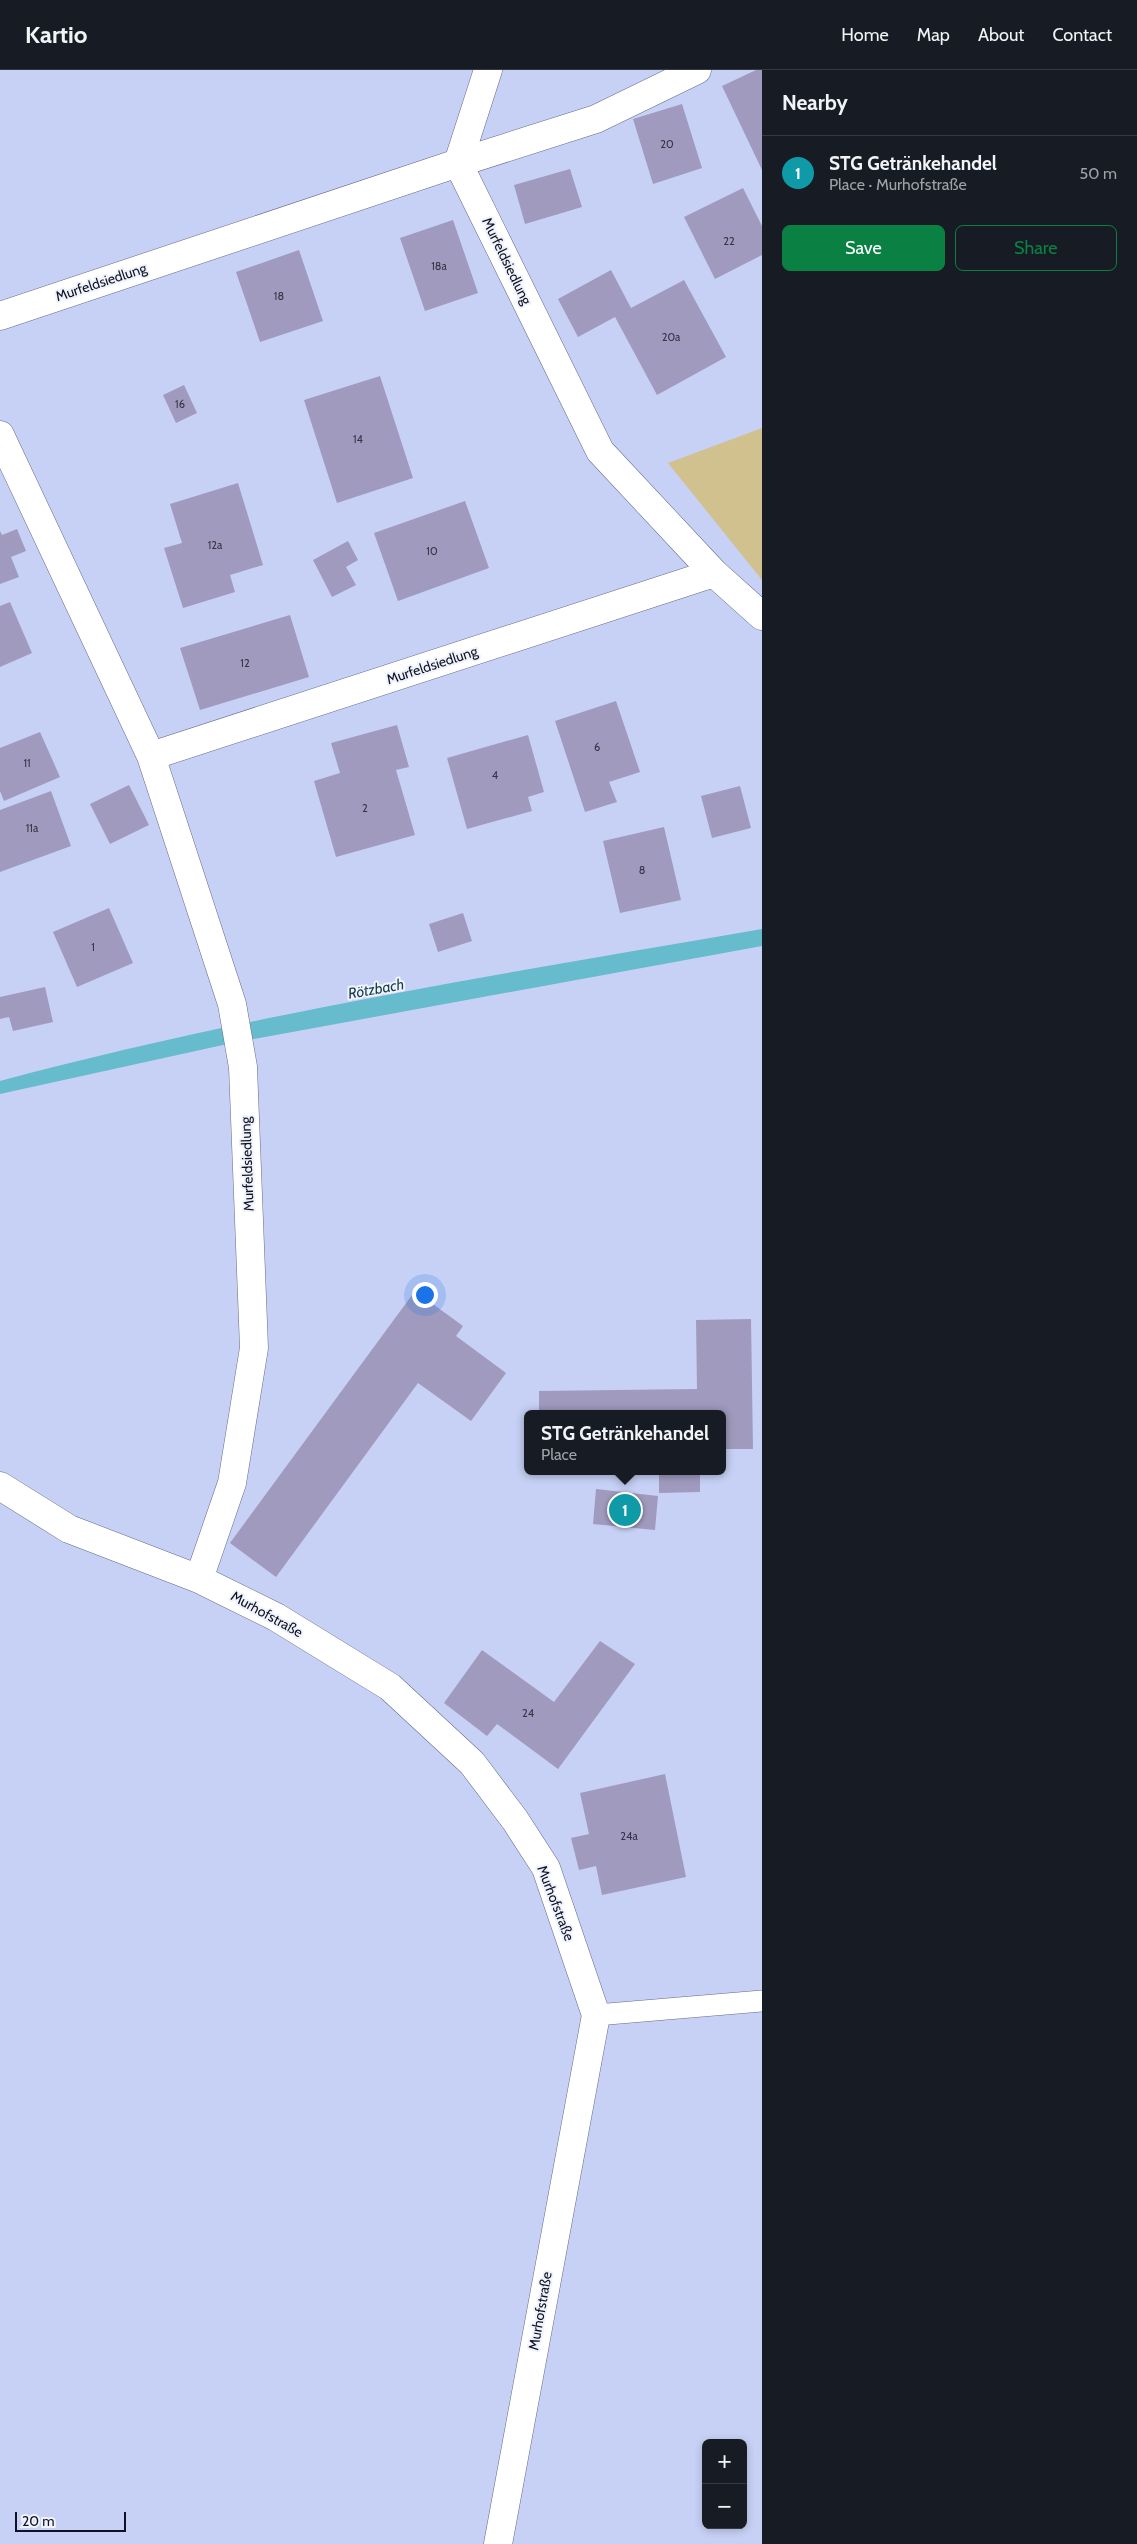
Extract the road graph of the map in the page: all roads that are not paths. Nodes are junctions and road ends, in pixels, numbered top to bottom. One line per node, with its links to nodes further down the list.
1 (488, 70): 3 (street)
2 (697, 70): 3 (street, Murfeldsiedlung)
3 (458, 163): 4 (street, Murfeldsiedlung); 6 (street, Murfeldsiedlung)
4 (0, 316)
5 (0, 435): 8 (street, Murfeldsiedlung)
6 (714, 573): 7 (street, Murfeldsiedlung); 8 (street, Murfeldsiedlung)
7 (762, 616)
8 (151, 756): 10 (street, Murfeldsiedlung)
9 (0, 1486): 10 (street, Murhofstraße)
10 (199, 1579): 12 (street, Murhofstraße)
11 (762, 2001): 12 (lane)
12 (596, 2016): 13 (street, Murhofstraße)
13 (498, 2544)

